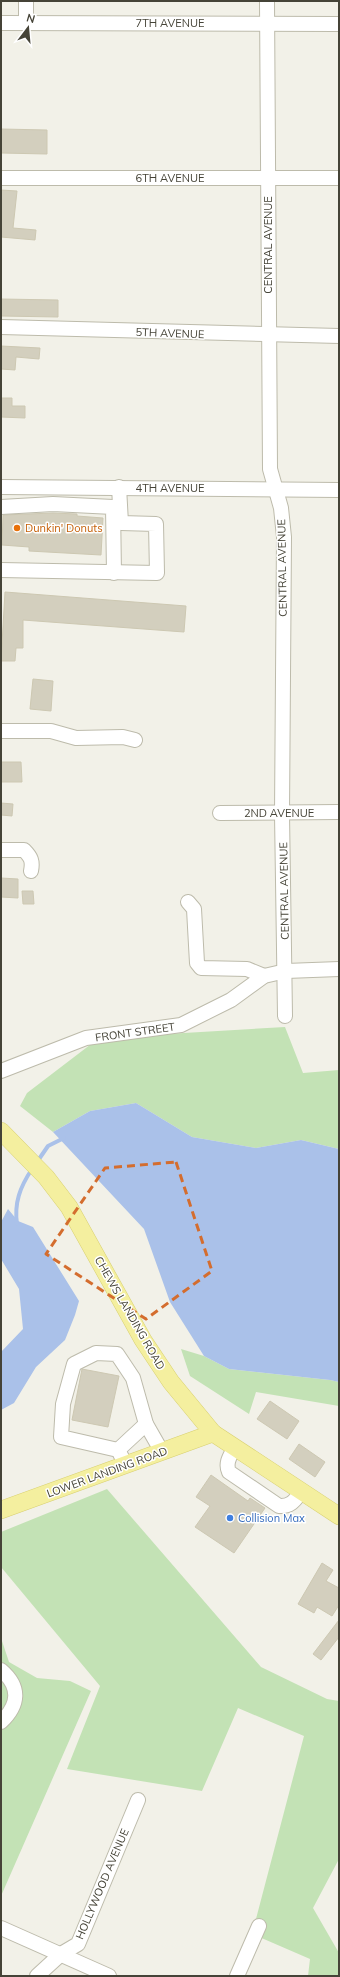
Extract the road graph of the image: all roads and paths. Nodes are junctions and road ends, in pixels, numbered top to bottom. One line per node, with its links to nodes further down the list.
1 (26, 1): 4 (street)
2 (266, 1): 5 (street, CENTRAL AVENUE)
3 (1, 23): 4 (street, 7TH AVENUE)
4 (26, 23): 5 (street, 7TH AVENUE)
5 (267, 24): 6 (street, 7TH AVENUE); 7 (street, CENTRAL AVENUE)
6 (339, 24)
7 (268, 177): 8 (street, 6TH AVENUE); 9 (street, 6TH AVENUE); 11 (street, CENTRAL AVENUE)
8 (1, 178)
9 (339, 178)
10 (1, 327): 11 (street, 5TH AVENUE)
11 (268, 336): 12 (street, 5TH AVENUE); 15 (street, CENTRAL AVENUE)
12 (339, 336)
13 (1, 487): 14 (street, 4TH AVENUE)
14 (119, 487): 15 (street, 4TH AVENUE); 18 (street)
15 (274, 488): 16 (street, 4TH AVENUE); 25 (street, CENTRAL AVENUE)
16 (339, 490)
17 (1, 507): 18 (street)
18 (117, 523): 20 (street); 20 (street)
19 (1, 570): 20 (street)
20 (114, 573)
21 (1, 731): 22 (street)
22 (135, 740)
23 (339, 812): 25 (street, 2ND AVENUE)
24 (220, 813): 25 (street, 2ND AVENUE)
25 (282, 814): 30 (street, CENTRAL AVENUE)
26 (1, 850): 27 (street)
27 (31, 871)
28 (188, 902): 31 (street)
29 (339, 969): 30 (street, FRONT STREET)
30 (286, 971): 31 (street, FRONT STREET); 32 (street, CENTRAL AVENUE)
31 (264, 976): 33 (street, FRONT STREET)
32 (285, 1016)
33 (1, 1071)
34 (1, 1131): 36 (main road, CHEWS LANDING ROAD)
35 (146, 1424): 38 (street); 39 (street); 39 (street)
36 (213, 1433): 37 (main road, CHEWS LANDING ROAD); 38 (main road, LOWER LANDING ROAD)
37 (235, 1447): 40 (main road, CHEWS LANDING ROAD); 40 (street)
38 (162, 1452): 39 (main road, LOWER LANDING ROAD)
39 (122, 1458): 41 (main road, LOWER LANDING ROAD)
40 (302, 1491): 42 (main road, CHEWS LANDING ROAD)
41 (1, 1510)
42 (339, 1516)
43 (1, 1670): 44 (street)
44 (1, 1722)
45 (138, 1800): 48 (street, HOLLYWOOD AVENUE)
46 (259, 1926): 51 (street)
47 (1, 1928): 48 (street)
48 (61, 1954): 49 (street, HOLLYWOOD AVENUE); 50 (street)
49 (37, 1976)
50 (109, 1976)
51 (237, 1976)

